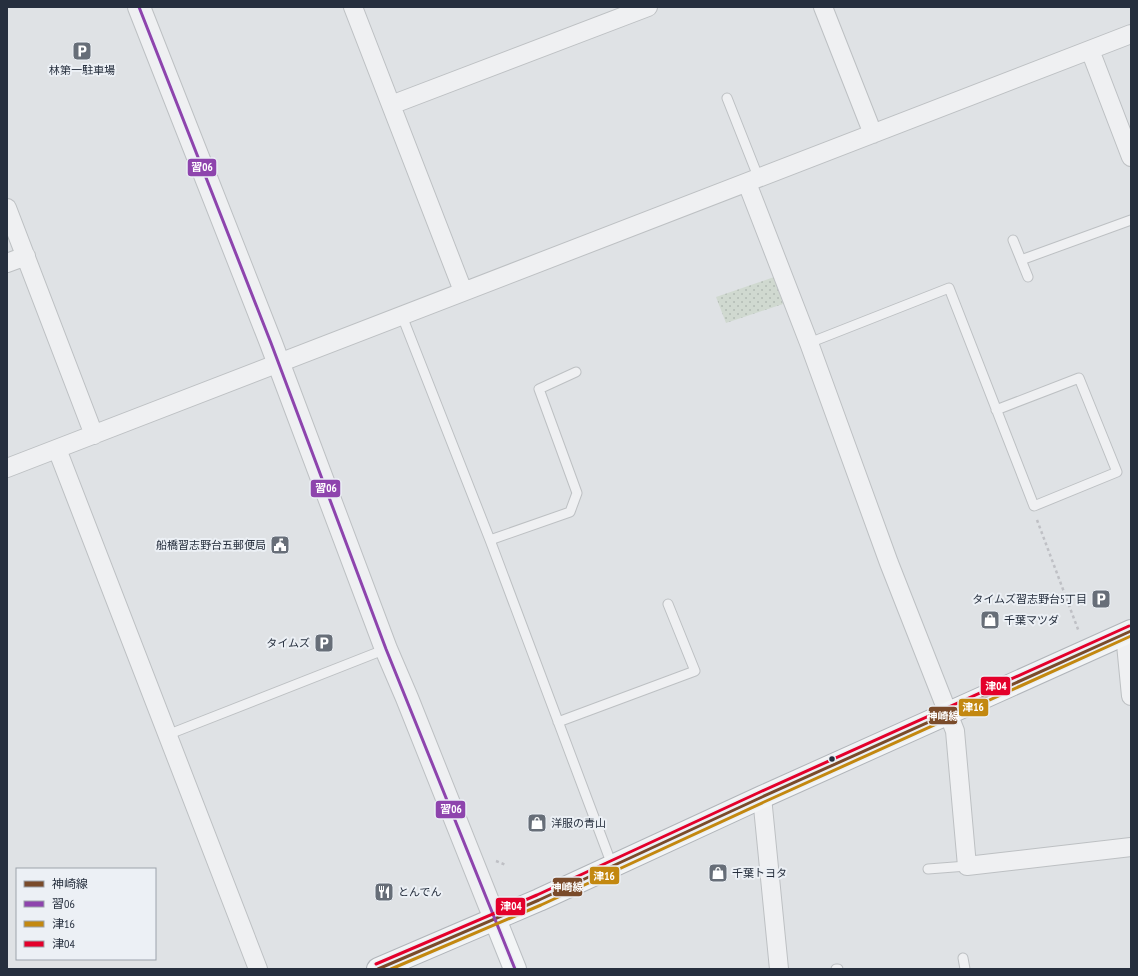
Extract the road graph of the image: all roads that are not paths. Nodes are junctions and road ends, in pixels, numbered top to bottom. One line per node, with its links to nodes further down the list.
1 (139, 7): 22 (street)
2 (353, 7): 8 (street)
3 (648, 7): 8 (street)
4 (823, 7): 9 (street)
5 (1131, 34): 6 (street)
6 (1090, 50): 9 (street); 10 (street)
7 (727, 98): 11 (lane)
8 (391, 105): 19 (street)
9 (873, 134): 11 (street)
10 (1131, 157)
11 (753, 181): 19 (street); 21 (street)
12 (7, 208): 15 (street)
13 (1131, 220): 16 (lane)
14 (1013, 240): 16 (lane)
15 (26, 256): 17 (street); 25 (street)
16 (1021, 260): 18 (lane)
17 (7, 263)
18 (1028, 278)
19 (462, 291): 20 (street)
20 (402, 316): 22 (street); 28 (lane)
21 (809, 343): 24 (lane); 33 (street)
22 (278, 364): 25 (street); 31 (street)
23 (576, 372): 28 (lane)
24 (996, 410): 24 (lane)
25 (94, 435): 26 (street)
26 (57, 449): 27 (street); 35 (street)
27 (7, 468)
28 (490, 540): 34 (lane)
29 (668, 604): 34 (lane)
30 (1128, 632): 32 (street); 33 (main road)
31 (386, 649): 35 (lane); 41 (street)
32 (1131, 696)
33 (949, 714): 36 (main road); 39 (street)
34 (558, 722): 38 (lane)
35 (167, 735): 43 (street)
36 (762, 797): 38 (main road); 46 (street)
37 (1131, 847): 39 (street)
38 (612, 865): 41 (main road)
39 (967, 866): 40 (lane)
40 (928, 869)
41 (495, 919): 44 (main road); 45 (main road)
42 (963, 958): 47 (lane)
43 (258, 969)
44 (378, 969)
45 (514, 969)
46 (779, 969)
47 (965, 969)

